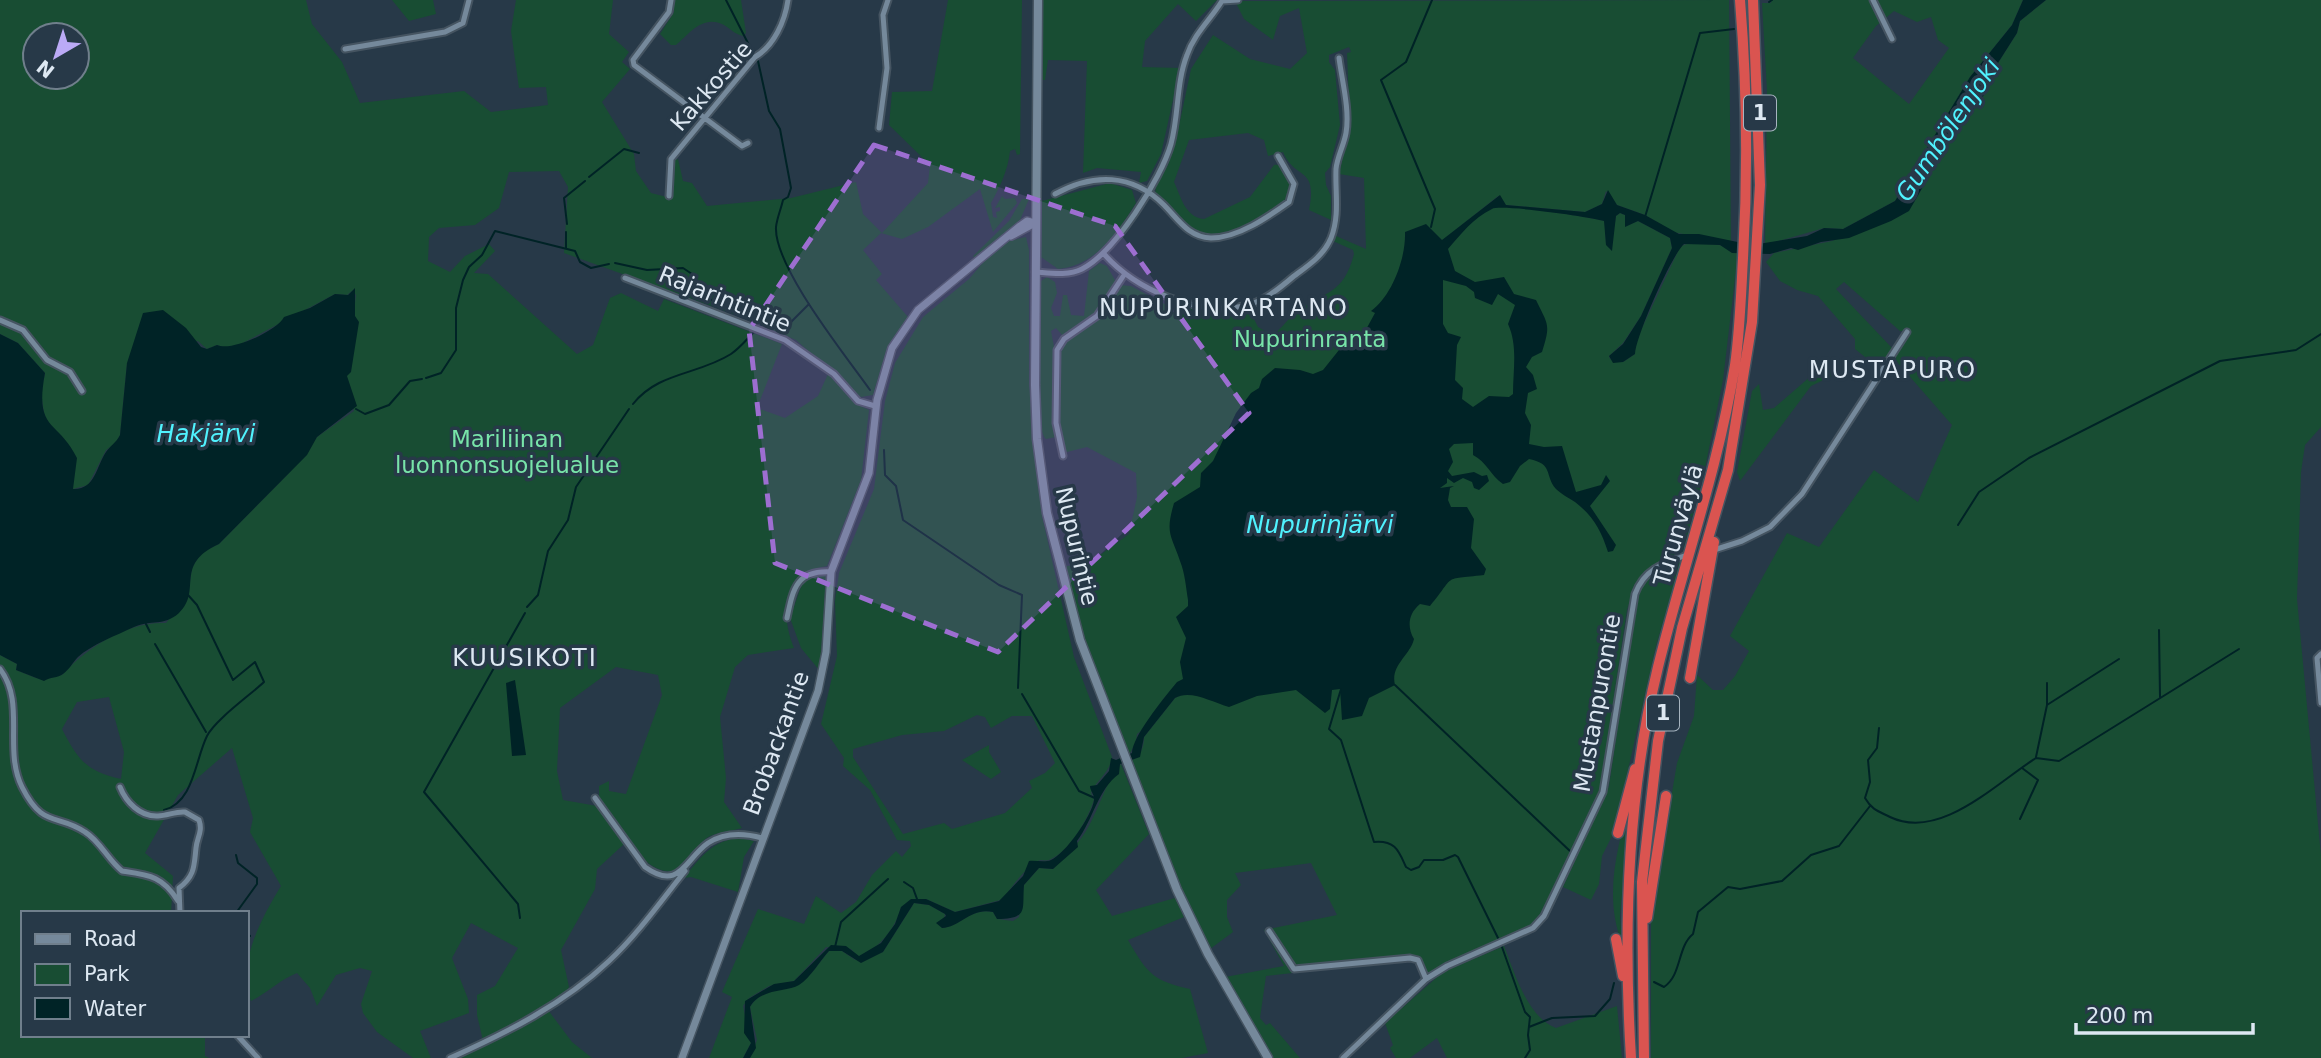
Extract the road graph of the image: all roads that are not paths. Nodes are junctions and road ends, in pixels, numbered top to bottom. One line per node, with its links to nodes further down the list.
1 (468, 0): 12 (street)
2 (671, 0): 14 (street)
3 (788, 0): 14 (street, Kakkostie)
4 (888, 0): 15 (street)
5 (1038, 0): 21 (main road, Nupurintie)
6 (1238, 0): 10 (street)
7 (1740, 0): 40 (highway, Turunväylä / 1)
8 (1753, 0): 31 (highway, Turunväylä / 1)
9 (1873, 0): 11 (street)
10 (1222, 1): 18 (street)
11 (1892, 39)
12 (345, 49)
13 (1339, 58): 24 (street)
14 (704, 118): 16 (street); 20 (street, Kakkostie)
15 (879, 128)
16 (748, 143)
17 (1278, 156): 18 (street)
18 (1146, 193): 19 (street); 22 (street)
19 (1055, 194)
20 (669, 196)
21 (1035, 223): 23 (main road, Nupurintie); 29 (street, Brobackantie)
22 (1104, 254): 23 (street); 24 (street)
23 (1035, 272): 58 (main road, Nupurintie)
24 (1124, 275): 30 (street)
25 (625, 278): 29 (street, Rajarintintie)
26 (0, 320): 28 (street)
27 (1907, 332): 32 (street)
28 (82, 391)
29 (876, 406): 34 (street, Brobackantie)
30 (1063, 456)
31 (1728, 470): 38 (highway); 51 (highway, Turunväylä / 1)
32 (1717, 549)
33 (1684, 556): 52 (street, Mustanpurontie)
34 (831, 572): 35 (street); 45 (street, Brobackantie)
35 (788, 618)
36 (2321, 654): 39 (street)
37 (0, 669): 47 (street)
38 (1690, 678)
39 (2321, 703)
40 (1647, 725): 44 (highway); 53 (highway, Turunväylä / 1)
41 (120, 787): 47 (street)
42 (1666, 796): 51 (highway)
43 (595, 798): 46 (street)
44 (1618, 833)
45 (762, 838): 46 (street); 57 (street, Brobackantie)
46 (685, 871): 56 (street)
47 (178, 901): 48 (street)
48 (180, 911)
49 (1269, 931): 52 (street)
50 (1616, 939): 53 (highway)
51 (1641, 964): 61 (highway, Turunväylä / 1)
52 (1426, 979): 59 (street, Mustanpurontie)
53 (1628, 1014): 60 (highway, Turunväylä / 1)
54 (239, 1037): 55 (street)
55 (258, 1058)
56 (450, 1058)
57 (682, 1058)
58 (1268, 1058)
59 (1343, 1058)
60 (1631, 1058)
61 (1644, 1058)

